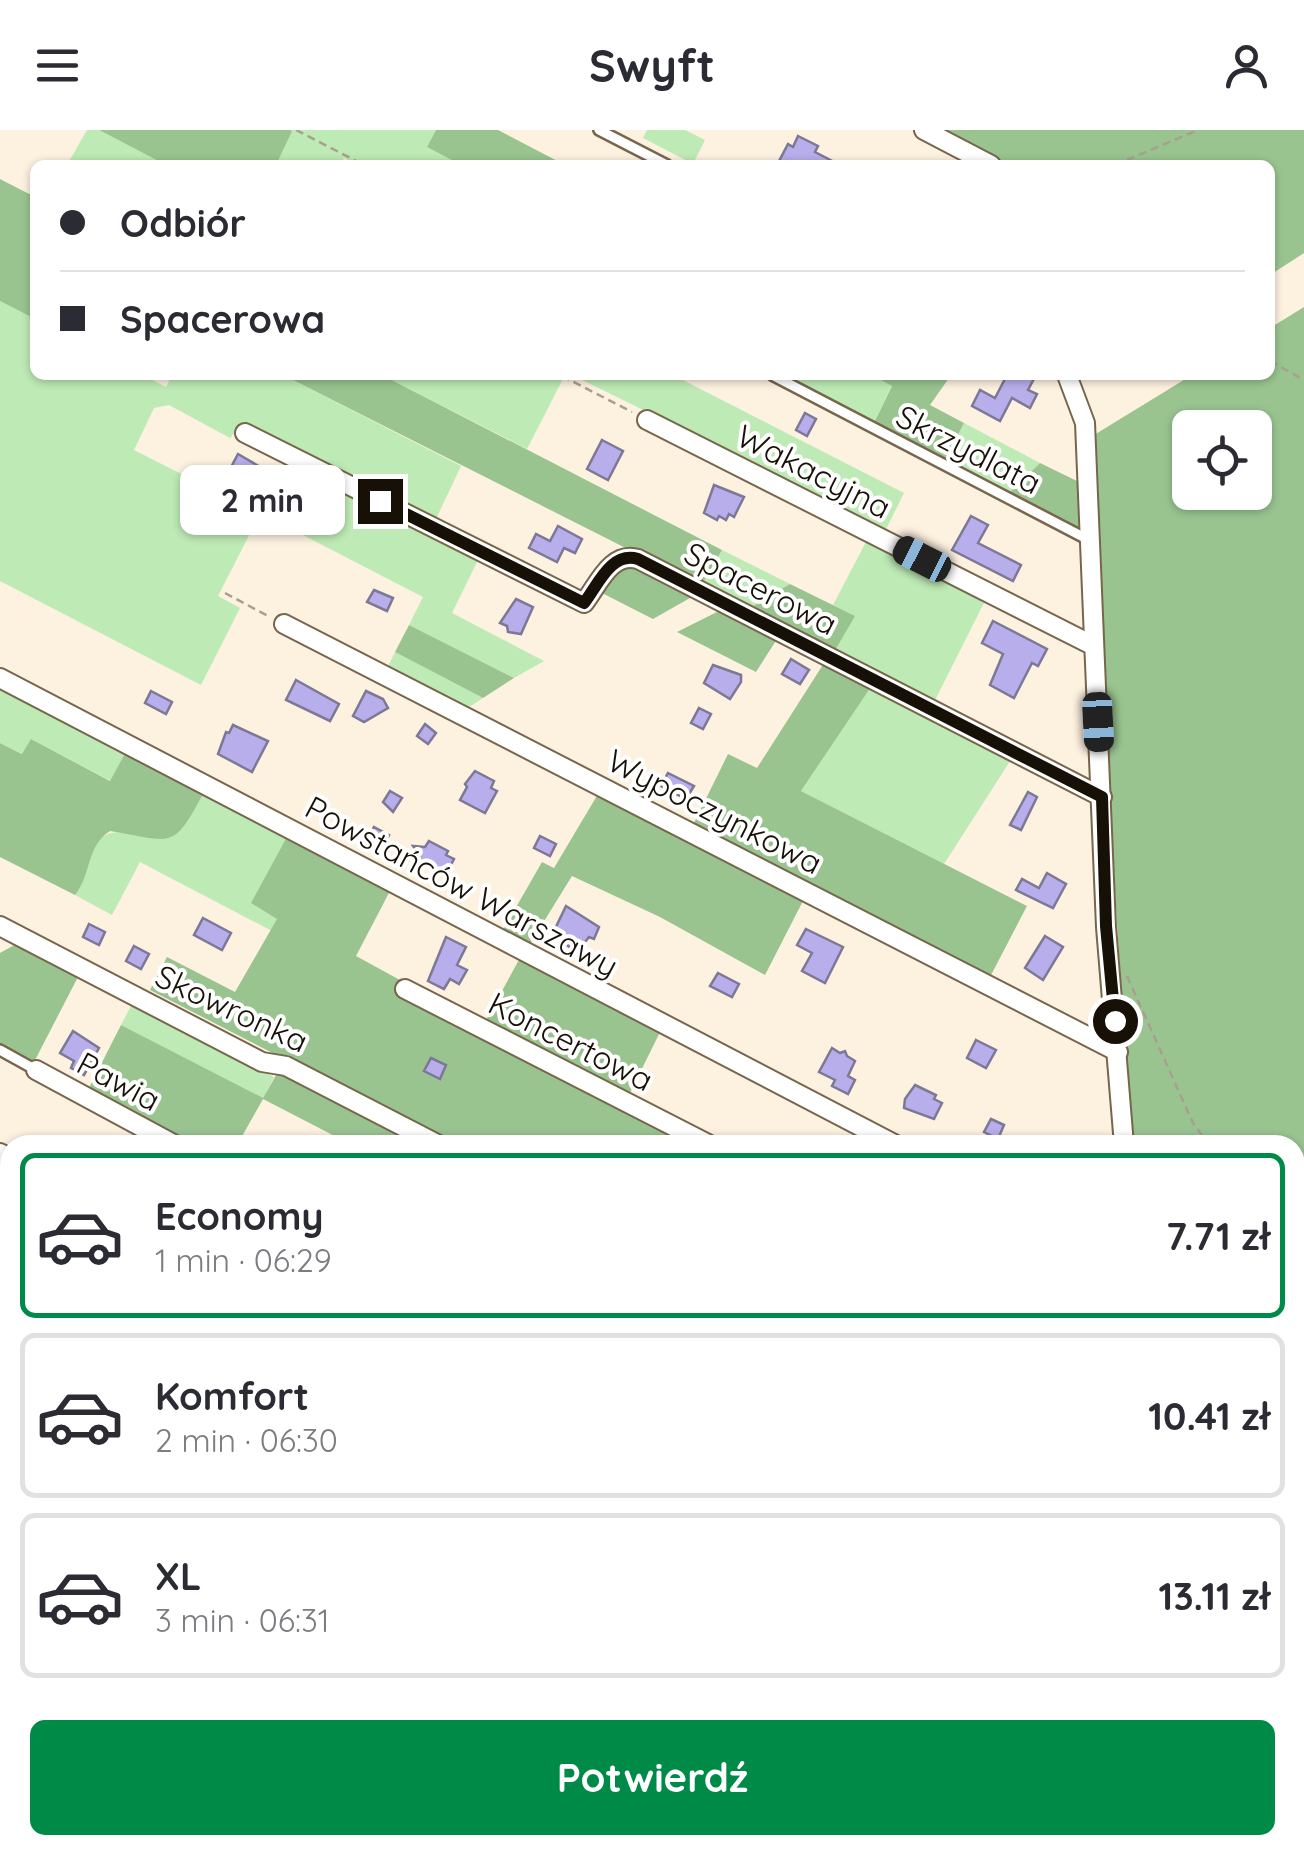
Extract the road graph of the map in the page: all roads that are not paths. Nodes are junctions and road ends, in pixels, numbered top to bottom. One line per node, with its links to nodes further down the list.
1 (599, 130): 3 (lane)
2 (924, 130): 4 (street)
3 (656, 160)
4 (981, 160)
5 (782, 380): 9 (lane, Skrzydlata)
6 (1069, 380): 9 (street)
7 (647, 420): 11 (street, Wakacyjna)
8 (244, 433): 13 (street, Spacerowa)
9 (1090, 540): 11 (street)
10 (284, 624): 17 (street, Wypoczynkowa)
11 (1094, 646): 13 (street)
12 (0, 678): 22 (street, Powstańców Warszawy)
13 (1102, 797): 17 (street)
14 (0, 926): 20 (street, Skowronka)
15 (405, 988): 21 (street, Koncertowa)
16 (0, 1050): 18 (lane)
17 (1118, 1052): 23 (street)
18 (36, 1070): 19 (street, Pawia)
19 (156, 1135)
20 (420, 1135)
21 (691, 1135)
22 (877, 1135)
23 (1123, 1135)

